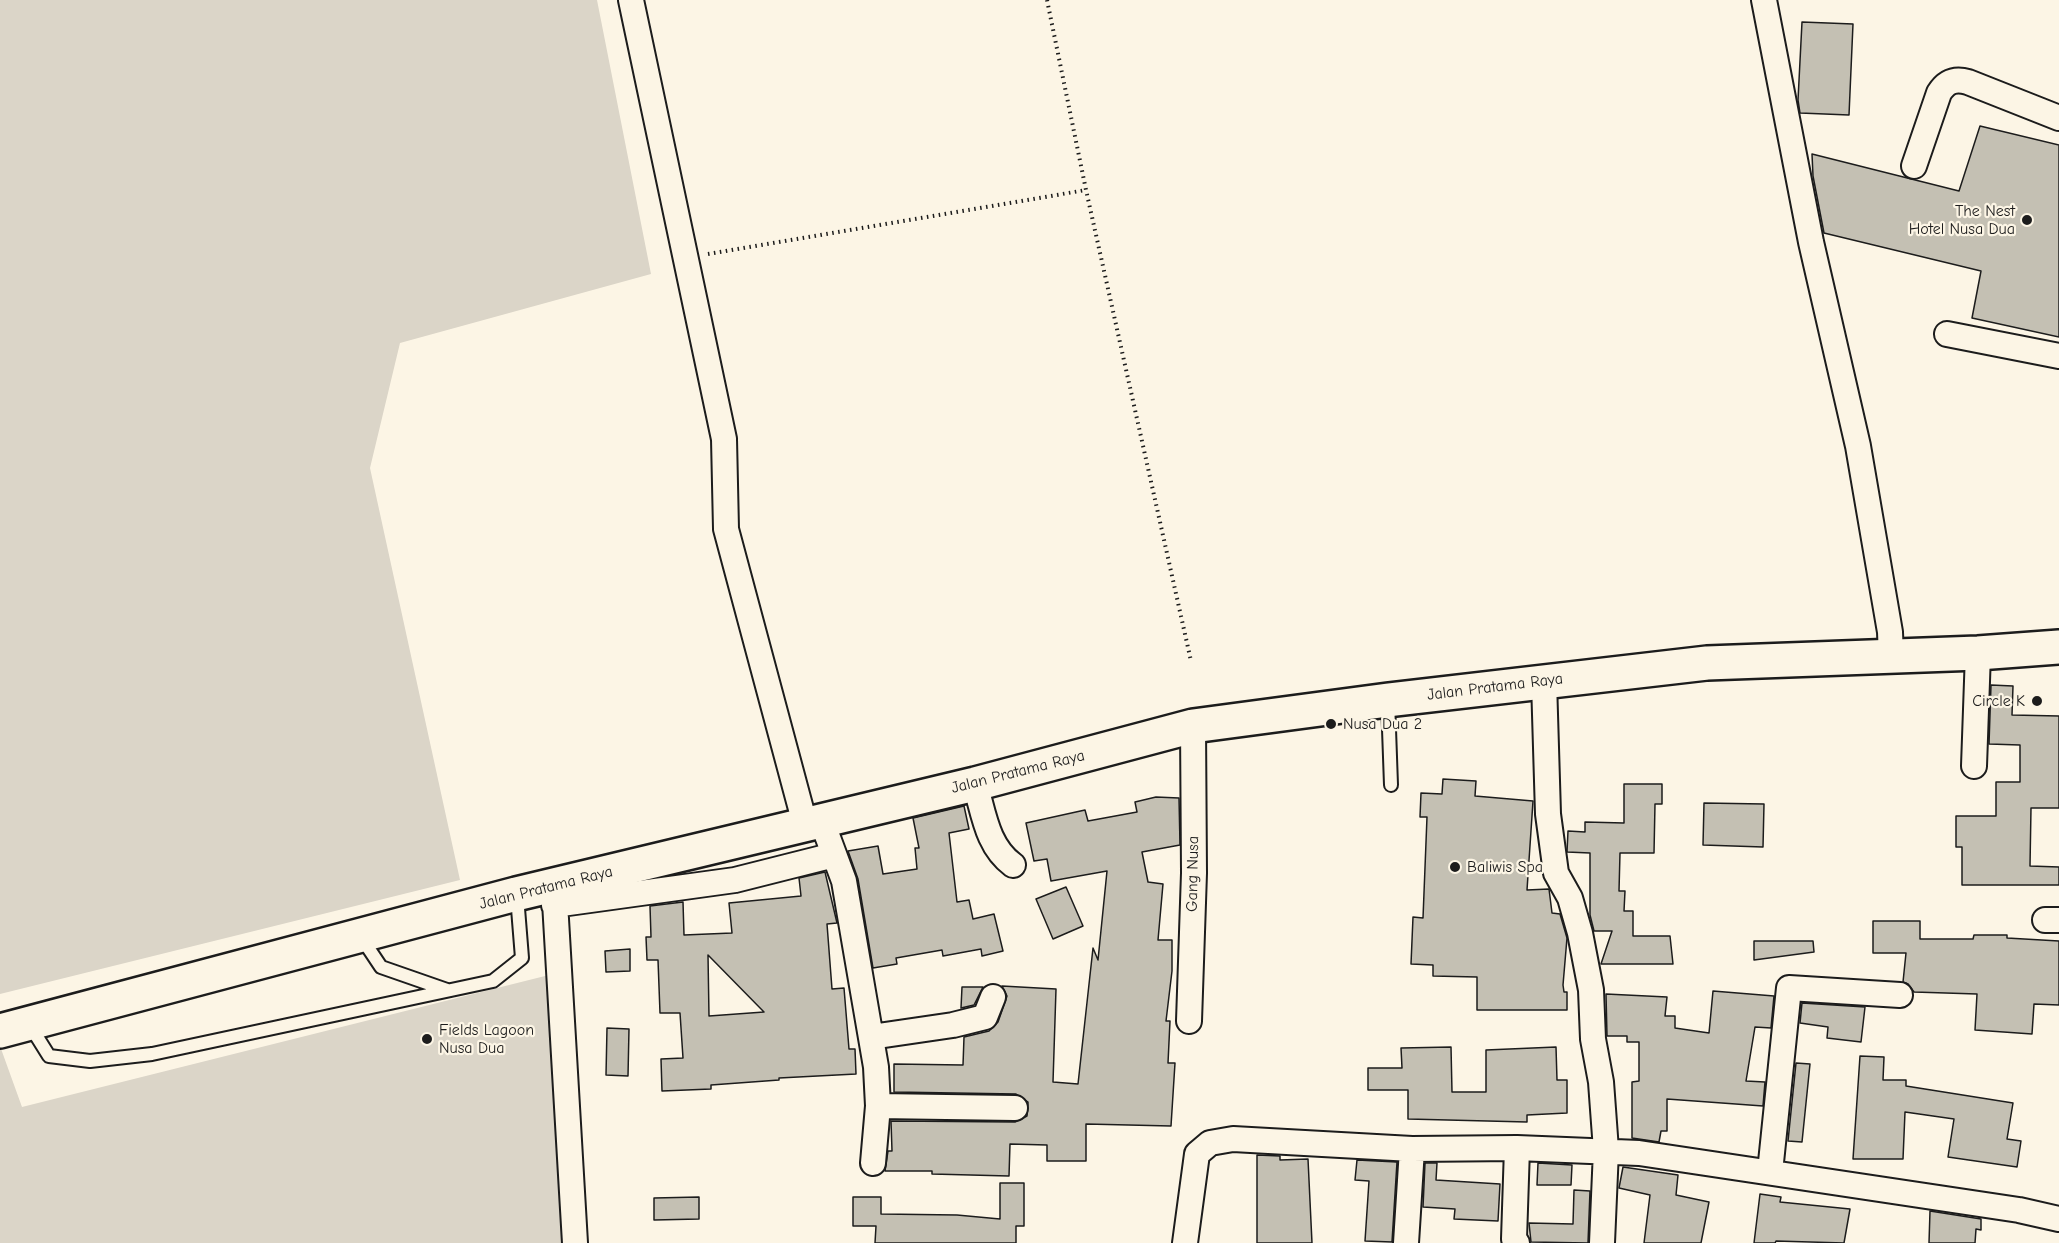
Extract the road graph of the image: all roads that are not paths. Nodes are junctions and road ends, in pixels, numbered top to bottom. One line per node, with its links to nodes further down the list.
1 (631, 0): 16 (street)
2 (1764, 0): 9 (street)
3 (2059, 118): 4 (street)
4 (1914, 166)
5 (1947, 334): 6 (street)
6 (2059, 356)
7 (2059, 647): 8 (main road, Jalan Pratama Raya)
8 (1978, 653): 9 (main road, Jalan Pratama Raya); 13 (street)
9 (1891, 657): 10 (main road, Jalan Pratama Raya)
10 (1544, 681): 11 (main road, Jalan Pratama Raya); 32 (street)
11 (1388, 700): 12 (main road, Jalan Pratama Raya); 15 (lane)
12 (1193, 726): 14 (main road, Jalan Pratama Raya); 25 (street, Gang Nusa)
13 (1974, 766)
14 (975, 784): 16 (main road, Jalan Pratama Raya); 18 (street)
15 (1391, 785)
16 (813, 821): 17 (street); 20 (main road, Jalan Pratama Raya)
17 (834, 855): 20 (street); 27 (street)
18 (1013, 866)
19 (516, 894): 20 (main road, Jalan Pratama Raya); 21 (main road, Jalan Pratama Raya); 22 (lane)
20 (554, 895): 36 (street)
21 (360, 936): 22 (lane); 26 (main road, Jalan Pratama Raya)
22 (448, 990): 26 (lane)
23 (1900, 995): 34 (street)
24 (993, 997): 27 (street)
25 (1189, 1021)
26 (14, 1027)
27 (871, 1037): 28 (street)
28 (878, 1106): 29 (street); 33 (street)
29 (1015, 1108)
30 (1517, 1148): 31 (street); 32 (street); 39 (street)
31 (1412, 1149): 37 (street); 38 (street)
32 (1606, 1150): 34 (street); 40 (street)
33 (873, 1163)
34 (1770, 1172): 35 (street)
35 (2059, 1219)
36 (575, 1243)
37 (1185, 1243)
38 (1406, 1243)
39 (1517, 1243)
40 (1602, 1243)

